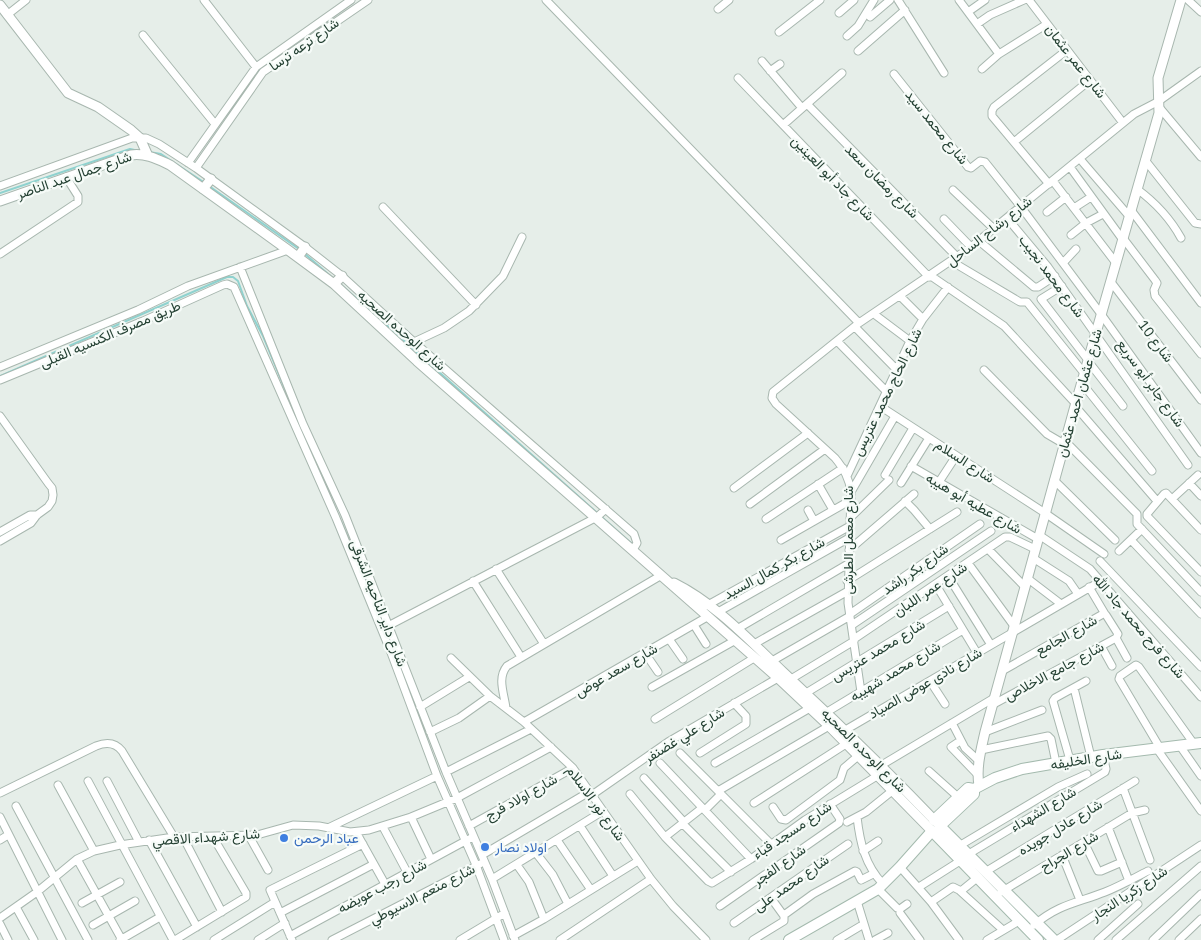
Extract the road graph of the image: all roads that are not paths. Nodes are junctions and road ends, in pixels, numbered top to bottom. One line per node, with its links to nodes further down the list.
1 (26, 0): 24 (street)
2 (204, 0): 36 (street)
3 (351, 0): 36 (street, شارع ترعه ترسا)
4 (368, 0): 57 (street, شارع ترعه ترسا)
5 (546, 0): 106 (street)
6 (729, 0): 19 (street)
7 (820, 0): 28 (street)
8 (854, 0): 23 (street)
9 (874, 0): 30 (street)
10 (890, 0): 25 (street)
11 (898, 0): 20 (street)
12 (959, 0): 21 (street)
13 (985, 0): 21 (street)
14 (1024, 0): 26 (street)
15 (1028, 0): 27 (street, شارع عمر عثمان)
16 (1181, 0): 45 (street, شارع عثمان احمد عثمان)
17 (1188, 0): 22 (street)
18 (0, 5): 24 (street, شارع الوحده الصحيه)
19 (718, 9)
20 (905, 10): 31 (street); 41 (street)
21 (968, 12): 26 (street)
22 (1201, 12)
23 (839, 13)
24 (7, 15): 51 (street, شارع الوحده الصحيه)
25 (870, 17)
26 (977, 24): 33 (street)
27 (1047, 24): 32 (street, شارع عمر عثمان); 33 (street)
28 (778, 32)
29 (143, 36): 48 (street)
30 (848, 36)
31 (858, 50)
32 (1067, 50): 44 (street, شارع عمر عثمان); 50 (street)
33 (999, 54): 37 (street)
34 (762, 61): 38 (street, شارع رمضان سعد)
35 (780, 64): 38 (street)
36 (256, 67): 48 (street, شارع ترعه ترسا)
37 (982, 69)
38 (770, 71): 46 (street, شارع رمضان سعد)
39 (1201, 71): 45 (street, شارع رشاح الساحل)
40 (842, 73): 46 (street)
41 (944, 73)
42 (894, 74): 68 (street, شارع محمد سيد)
43 (738, 78): 49 (street, شارع جاد أبو العينين)
44 (1090, 80): 47 (street, شارع عمر عثمان); 50 (street)
45 (1159, 104): 47 (street, شارع رشاح الساحل); 52 (street); 54 (street, شارع عثمان احمد عثمان)
46 (804, 106): 49 (street); 88 (street, شارع رمضان سعد)
47 (1123, 123): 53 (street, شارع رشاح الساحل)
48 (215, 124): 55 (street, شارع ترعه ترسا)
49 (783, 125): 93 (street, شارع جاد أبو العينين)
50 (1014, 142): 59 (street)
51 (145, 147): 55 (street, شارع الوحده الصحيه); 58 (street, شارع جمال عبد الناصر); 60 (street, شارع الوحده الصحيه); 61 (street, شارع جمال عبد الناصر)
52 (1201, 157)
53 (1080, 159): 56 (street, شارع رشاح الساحل); 71 (street)
54 (1145, 160): 62 (street, شارع عثمان احمد عثمان); 76 (street)
55 (188, 163): 57 (street, شارع الوحده الصحيه)
56 (1070, 167): 59 (street, شارع رشاح الساحل); 65 (street)
57 (196, 168): 60 (street, شارع الوحده الصحيه)
58 (66, 177): 66 (street, شارع جمال عبد الناصر); 87 (street)
59 (1051, 182): 64 (street); 68 (street, شارع رشاح الساحل)
60 (207, 185): 85 (street, شارع الوحده الصحيه); 86 (street, شارع الوحده الصحيه)
61 (0, 186)
62 (1137, 189): 71 (street, شارع عثمان احمد عثمان); 80 (street)
63 (953, 190): 77 (street)
64 (1066, 197): 69 (street); 70 (street)
65 (1091, 197): 69 (street); 72 (street)
66 (0, 201)
67 (383, 207): 102 (street)
68 (1021, 207): 73 (street, شارع رشاح الساحل); 89 (street, شارع جابر أبو سريع)
69 (1074, 208): 75 (street)
70 (1047, 212)
71 (1130, 213): 81 (street, شارع عثمان احمد عثمان); 101 (street)
72 (1103, 214): 75 (street); 81 (street)
73 (1008, 218): 77 (street, شارع رشاح الساحل); 94 (street, شارع محمد نجيب)
74 (944, 219): 83 (street)
75 (1086, 224): 78 (street); 90 (street)
76 (1201, 224)
77 (994, 229): 82 (street, شارع رشاح الساحل)
78 (1071, 235)
79 (522, 237): 102 (street)
80 (1181, 238)
81 (1123, 239): 90 (street, شارع عثمان احمد عثمان); 111 (street)
82 (979, 241): 83 (street, شارع رشاح الساحل); 94 (street)
83 (971, 247): 88 (street, شارع رشاح الساحل)
84 (1076, 249): 89 (street)
85 (288, 250): 86 (street, شارع الوحده الصحيه); 91 (street, طريق مصرف الكنسيه القبلى)
86 (301, 252): 95 (street, شارع الوحده الصحيه)
87 (0, 254)
88 (954, 259): 93 (street, شارع رشاح الساحل); 116 (street, شارع رمضان سعد)
89 (1063, 263): 104 (street, شارع جابر أبو سريع)
90 (1116, 263): 96 (street, شارع عثمان احمد عثمان)
91 (240, 267): 92 (street, طريق مصرف الكنسيه القبلى); 207 (street, شارع داير الناحيه الشرقى)
92 (215, 276): 97 (street); 113 (street, طريق مصرف الكنسيه القبلى)
93 (930, 276): 99 (street, شارع جاد أبو العينين); 100 (street, شارع رشاح الساحل)
94 (1055, 276): 98 (street, شارع محمد نجيب)
95 (338, 280): 110 (street, شارع الوحده الصحيه); 156 (street, شارع الوحده الصحيه)
96 (1110, 282): 104 (street, شارع عثمان احمد عثمان); 120 (street, شارع 10)
97 (219, 286): 117 (street, طريق مصرف الكنسيه القبلى); 283 (street, شارع داير الناحيه الشرقى)
98 (1062, 286): 107 (street, شارع محمد نجيب); 112 (street)
99 (948, 287): 105 (street, شارع الحاج محمد عتريس); 121 (street, شارع جاد أبو العينين)
100 (900, 296): 103 (street, شارع رشاح الساحل); 105 (street)
101 (1201, 303)
102 (476, 305): 110 (street)
103 (874, 314): 106 (street, شارع رشاح الساحل); 109 (street)
104 (1101, 314): 107 (street, شارع عثمان احمد عثمان); 131 (street, شارع جابر أبو سريع)
105 (923, 319): 109 (street, شارع الحاج محمد عتريس)
106 (857, 325): 108 (street, شارع رشاح الساحل); 114 (street)
107 (1095, 334): 112 (street, شارع عثمان احمد عثمان); 133 (street, شارع محمد نجيب)
108 (837, 341): 118 (street, شارع رشاح الساحل); 119 (street)
109 (910, 341): 114 (street, شارع الحاج محمد عتريس)
110 (414, 342): 156 (street, شارع الوحده الصحيه)
111 (1201, 354)
112 (1088, 360): 116 (street, شارع عثمان احمد عثمان); 122 (street)
113 (0, 367)
114 (896, 369): 119 (street, شارع الحاج محمد عتريس)
115 (984, 370): 129 (street)
116 (1083, 378): 121 (street, شارع عثمان احمد عثمان); 136 (street, شارع رمضان سعد)
117 (0, 380)
118 (774, 389): 127 (street, شارع معمل الطرشى)
119 (886, 391): 138 (street, شارع الحاج محمد عتريس)
120 (1201, 400)
121 (1075, 404): 129 (street, شارع عثمان احمد عثمان); 149 (street, شارع جاد أبو العينين)
122 (1124, 406)
123 (886, 410): 125 (street, شارع السلام)
124 (0, 416): 157 (street)
125 (895, 416): 126 (street, شارع السلام); 146 (street)
126 (913, 428): 128 (street, شارع السلام); 158 (street)
127 (808, 433): 130 (street, شارع معمل الطرشى); 144 (street)
128 (929, 438): 132 (street, شارع السلام); 134 (street)
129 (1064, 443): 139 (street, شارع عثمان احمد عثمان); 164 (street)
130 (826, 449): 135 (street, شارع معمل الطرشى); 151 (street)
131 (1201, 453)
132 (956, 456): 140 (street); 155 (street, شارع السلام)
133 (1188, 464)
134 (911, 466): 140 (street, شارع عطيه أبو هيبه); 141 (street)
135 (843, 468): 138 (street, شارع معمل الطرشى); 143 (street)
136 (1152, 471)
137 (1198, 474): 142 (street)
138 (847, 476): 146 (street, شارع معمل الطرشى)
139 (1054, 480): 155 (street, شارع عثمان احمد عثمان); 171 (street)
140 (939, 482): 168 (street, شارع عطيه أبو هيبه)
141 (900, 483)
142 (1189, 483): 147 (street); 148 (street)
143 (818, 484): 153 (street); 159 (street)
144 (734, 488)
145 (914, 494): 150 (street)
146 (851, 496): 153 (street); 158 (street, شارع معمل الطرشى)
147 (1201, 496)
148 (1172, 499): 149 (street); 165 (street)
149 (1157, 501): 185 (street)
150 (905, 502): 163 (street); 176 (street)
151 (750, 504)
152 (808, 510): 160 (street)
153 (833, 510): 160 (street)
154 (957, 512): 163 (street)
155 (1045, 513): 168 (street, شارع عثمان احمد عثمان); 179 (street, شارع السلام)
156 (600, 514): 175 (street, شارع الوحده الصحيه); 175 (street, شارع الوحده الصحيه); 184 (street)
157 (37, 515): 167 (street); 173 (street)
158 (850, 518): 162 (street, شارع معمل الطرشى)
159 (766, 519)
160 (814, 521): 170 (street)
161 (980, 524): 204 (street, شارع بكر راشد)
162 (850, 526): 169 (street, شارع معمل الطرشى); 197 (street, شارع بكر كمال السيد)
163 (930, 529): 189 (street)
164 (1142, 529): 172 (street); 195 (street)
165 (1201, 530)
166 (990, 531): 206 (street)
167 (0, 532)
168 (1038, 537): 178 (street, شارع عثمان احمد عثمان); 180 (street, شارع عطيه أبو هيبه)
169 (849, 538): 176 (street, شارع معمل الطرشى); 201 (street)
170 (781, 540)
171 (1115, 540)
172 (1131, 540): 177 (street); 203 (street)
173 (0, 542)
174 (988, 549): 178 (street, شارع عمر اللبان); 182 (street, شارع عمر اللبان); 191 (street)
175 (633, 550): 186 (street, شارع الوحده الصحيه)
176 (849, 550): 183 (street, شارع معمل الطرشى)
177 (1119, 552)
178 (1034, 554): 191 (street, شارع عثمان احمد عثمان); 196 (street)
179 (1104, 554)
180 (1074, 558): 190 (street, شارع فرح محمد جاد الله)
181 (1100, 561): 230 (street)
182 (968, 563): 187 (street, شارع عمر اللبان); 210 (street)
183 (848, 564): 189 (street, شارع معمل الطرشى); 209 (street)
184 (496, 569): 188 (street); 216 (street)
185 (1201, 572)
186 (660, 576): 197 (street, شارع الوحده الصحيه); 200 (street, شارع الوحده الصحيه); 216 (street)
187 (948, 576): 192 (street, شارع عمر اللبان); 219 (street)
188 (473, 581): 207 (street); 223 (street)
189 (848, 581): 194 (street, شارع معمل الطرشى)
190 (1101, 581): 193 (street, شارع نادى عوض الصياد); 243 (street, شارع فرح محمد جاد الله)
191 (1026, 582): 198 (street); 210 (street, شارع عثمان احمد عثمان)
192 (936, 584): 199 (street); 214 (street, شارع عمر اللبان)
193 (1089, 587): 196 (street, شارع نادى عوض الصياد); 202 (street)
194 (848, 591): 204 (street, شارع معمل الطرشى); 218 (street)
195 (1201, 592)
196 (1078, 594): 198 (street, شارع نادى عوض الصياد)
197 (710, 604): 200 (street, شارع بكر كمال السيد); 201 (street, شارع الوحده الصحيه)
198 (1061, 604): 210 (street, شارع نادى عوض الصياد)
199 (949, 606): 211 (street); 228 (street, شارع محمد عتريس)
200 (699, 610): 205 (street, شارع الوحده الصحيه)
201 (718, 612): 209 (street, شارع الوحده الصحيه)
202 (1105, 614): 212 (street, شارع الجامع); 232 (street, شارع الجامع)
203 (1201, 614)
204 (850, 615): 206 (street, شارع معمل الطرشى); 231 (street, شارع بكر راشد)
205 (707, 617): 208 (street, شارع سعد عوض); 215 (street, شارع الوحده الصحيه)
206 (852, 625): 214 (street, شارع معمل الطرشى)
207 (388, 626): 247 (street, شارع داير الناحيه الشرقى)
208 (694, 626): 213 (street, شارع سعد عوض); 217 (street)
209 (737, 629): 218 (street, شارع الوحده الصحيه)
210 (1014, 629): 219 (street, شارع نادى عوض الصياد); 232 (street, شارع عثمان احمد عثمان)
211 (963, 630): 222 (street); 240 (street, شارع محمد شهيبه)
212 (1116, 638): 220 (street, شارع جامع الاخلاص); 226 (street, شارع الجامع)
213 (669, 639): 221 (street, شارع سعد عوض); 227 (street)
214 (854, 640): 228 (street, شارع معمل الطرشى); 235 (street, شارع عمر اللبان)
215 (734, 641): 225 (street, شارع الوحده الصحيه); 238 (street)
216 (544, 644): 223 (street)
217 (706, 644)
218 (754, 644): 231 (street, شارع الوحده الصحيه)
219 (991, 645): 222 (street, شارع نادى عوض الصياد)
220 (1100, 646): 229 (street); 244 (street, شارع جامع الاخلاص)
221 (646, 653): 233 (street); 253 (street, شارع سعد عوض)
222 (977, 653): 236 (street, شارع نادى عوض الصياد)
223 (521, 657): 248 (street)
224 (451, 658): 234 (street, شارع نور الاسلام)
225 (754, 658): 231 (street, شارع الوحده الصحيه); 252 (street)
226 (1127, 658)
227 (683, 659)
228 (857, 662): 240 (street, شارع معمل الطرشى); 241 (street, شارع محمد عتريس)
229 (1112, 666)
230 (1201, 667)
231 (775, 670): 235 (street, شارع الوحده الصحيه); 245 (street, شارع علي غضنفر); 249 (street, شارع الوحده الصحيه)
232 (1002, 671): 244 (street, شارع عثمان احمد عثمان)
233 (658, 672)
234 (469, 677): 242 (street, شارع نور الاسلام); 247 (street)
235 (791, 679): 241 (street, شارع الوحده الصحيه)
236 (930, 681): 246 (street); 259 (street, شارع نادى عوض الصياد)
237 (1086, 681): 239 (street)
238 (652, 687)
239 (1074, 688): 271 (street); 273 (street)
240 (860, 692): 251 (street, شارع محمد شهيبه)
241 (806, 693): 251 (street, شارع الوحده الصحيه)
242 (490, 696): 248 (street, شارع نور الاسلام); 257 (street)
243 (1201, 697)
244 (993, 702): 254 (street, شارع جامع الاخلاص); 258 (street, شارع عثمان احمد عثمان)
245 (734, 703): 268 (street); 296 (street, شارع علي غضنفر)
246 (945, 704)
247 (420, 707): 257 (street, شارع داير الناحيه الشرقى)
248 (506, 708): 253 (street, شارع نور الاسلام)
249 (810, 708): 255 (street, شارع الوحده الصحيه); 275 (street)
250 (1042, 710): 258 (street)
251 (827, 712): 259 (street, شارع الوحده الصحيه)
252 (656, 719)
253 (524, 722): 256 (street, شارع نور الاسلام)
254 (952, 724): 260 (street); 277 (street, شارع جامع الاخلاص)
255 (829, 726): 259 (street, شارع الوحده الصحيه); 295 (street)
256 (532, 729): 264 (street, شارع نور الاسلام); 280 (street)
257 (430, 732): 280 (street, شارع داير الناحيه الشرقى)
258 (985, 732): 266 (street, شارع عثمان احمد عثمان)
259 (841, 733): 261 (street, شارع الوحده الصحيه); 277 (street, شارع الوحده الصحيه)
260 (960, 740): 272 (street); 281 (street)
261 (846, 744): 270 (street, شارع الوحده الصحيه); 301 (street)
262 (1198, 744): 263 (main road, شارع الخليفه); 265 (street)
263 (1180, 746): 265 (main road, شارع الخليفه); 285 (street)
264 (551, 747): 278 (street, شارع نور الاسلام); 299 (street, شارع شهداء الاقصي)
265 (1158, 748): 269 (main road, شارع الخليفه); 308 (street)
266 (981, 750): 272 (street, شارع عثمان احمد عثمان); 276 (street)
267 (680, 753): 295 (street)
268 (700, 753)
269 (1103, 755): 271 (main road, شارع الخليفه); 344 (street, شارع الشهداء)
270 (858, 756): 284 (street, شارع الوحده الصحيه); 304 (street)
271 (1091, 757): 273 (main road, شارع الخليفه)
272 (978, 760): 281 (street, شارع عثمان احمد عثمان)
273 (1070, 760): 276 (main road, شارع الخليفه)
274 (660, 763): 305 (street)
275 (715, 763)
276 (1056, 763): 291 (main road, شارع الخليفه)
277 (880, 766): 318 (street, شارع الوحده الصحيه)
278 (573, 768): 296 (street, شارع نور الاسلام); 316 (street, شارع اولاد فرج)
279 (929, 771): 298 (street)
280 (446, 772): 299 (street, شارع داير الناحيه الشرقى)
281 (977, 774): 291 (street, شارع عثمان احمد عثمان)
282 (1087, 774): 344 (street)
283 (438, 776): 300 (street, شارع داير الناحيه الشرقى); 320 (street)
284 (877, 776): 293 (street, شارع الوحده الصحيه); 302 (street, شارع مسجد قباء)
285 (1201, 776)
286 (644, 778): 314 (street)
287 (107, 781): 334 (street)
288 (1135, 781): 292 (street, شارع عادل جويده)
289 (88, 782): 339 (street)
290 (58, 785): 342 (street)
291 (976, 788): 298 (main road, شارع الخليفه); 318 (main road, شارع الخليفه)
292 (1123, 788): 309 (street); 363 (street, شارع عادل جويده)
293 (892, 791): 310 (street); 318 (street, شارع الوحده الصحيه)
294 (0, 793): 328 (street)
295 (720, 793): 305 (street); 337 (street)
296 (591, 794): 307 (street, شارع نور الاسلام); 346 (street, شارع علي غضنفر)
297 (630, 794): 327 (street)
298 (958, 797): 318 (main road, شارع الخليفه)
299 (457, 798): 300 (street, شارع شهداء الاقصي); 316 (street, شارع داير الناحيه الشرقى)
300 (449, 802): 312 (street, شارع شهداء الاقصي); 332 (street, شارع داير الناحيه الشرقى)
301 (754, 803)
302 (830, 804): 337 (street, شارع مسجد قباء); 389 (street, شارع الفجر)
303 (16, 806): 365 (street)
304 (773, 807)
305 (704, 809): 314 (street); 349 (street)
306 (1144, 810): 309 (street, شارع الجراح)
307 (603, 811): 317 (street); 351 (street, شارع نور الاسلام)
308 (1201, 811)
309 (1132, 813): 319 (street, شارع الجراح); 350 (street)
310 (857, 817): 313 (street); 341 (street)
311 (0, 818): 322 (street)
312 (410, 818): 315 (street, شارع شهداء الاقصي); 348 (street)
313 (847, 822)
314 (683, 823): 327 (street); 361 (street)
315 (383, 826): 321 (street, شارع شهداء الاقصي); 360 (street)
316 (469, 826): 324 (street, شارع داير الناحيه الشرقى)
317 (580, 826): 331 (street); 364 (street)
318 (935, 826): 344 (main road, شارع الوحده الصحيه); 357 (main road)
319 (1108, 827): 335 (street, شارع الجراح); 352 (street)
320 (328, 828): 321 (street, شارع شهداء الاقصي); 323 (street, شارع شهداء الاقصي)
321 (356, 832): 336 (street)
322 (8, 835): 329 (street); 375 (street)
323 (249, 836): 326 (street, شارع شهداء الاقصي); 358 (street)
324 (474, 836): 332 (street, شارع رجب عويضه); 346 (street, شارع داير الناحيه الشرقى)
325 (182, 837): 326 (street, شارع شهداء الاقصي); 328 (street, شارع شهداء الاقصي); 391 (street)
326 (213, 837): 391 (street)
327 (665, 837): 361 (street, شارع مسجد قباء)
328 (174, 838): 330 (street, شارع شهداء الاقصي)
329 (0, 840)
330 (149, 840): 334 (street, شارع شهداء الاقصي); 408 (street)
331 (557, 840): 343 (street); 373 (street)
332 (466, 841): 348 (street, شارع رجب عويضه); 355 (street, شارع داير الناحيه الشرقى)
333 (878, 841): 341 (street)
334 (139, 842): 339 (street, شارع شهداء الاقصي)
335 (1084, 842): 345 (street, شارع الجراح); 352 (street)
336 (363, 844): 353 (street); 383 (street)
337 (772, 844): 349 (street, شارع مسجد قباء)
338 (848, 844): 379 (street, شارع محمد على)
339 (120, 845): 342 (street, شارع شهداء الاقصي); 397 (street)
340 (1201, 845): 436 (street, شارع زكريا النجار)
341 (863, 851): 362 (street)
342 (94, 852): 347 (street, شارع شهداء الاقصي)
343 (536, 853): 354 (street); 386 (street)
344 (962, 854): 363 (main road, شارع الوحده الصحيه); 372 (street)
345 (1062, 855): 376 (street, شارع الجراح); 380 (street)
346 (483, 858): 355 (street, شارع منعم الاسيوطي); 366 (street, شارع داير الناحيه الشرقى)
347 (77, 859): 365 (street, شارع شهداء الاقصي); 378 (street)
348 (431, 859): 360 (street, شارع رجب عويضه)
349 (751, 859): 361 (street, شارع مسجد قباء)
350 (1150, 860)
351 (638, 861): 364 (street); 367 (street, شارع نور الاسلام)
352 (1122, 862): 368 (street)
353 (374, 864): 370 (street); 394 (street)
354 (517, 865): 366 (street); 400 (street)
355 (476, 866): 399 (street, شارع داير الناحيه الشرقى); 424 (street, شارع منعم الاسيوطي)
356 (1201, 866): 438 (street)
357 (900, 867): 371 (main road); 372 (street)
358 (268, 870)
359 (1148, 871): 368 (street)
360 (407, 872): 370 (street, شارع رجب عويضه)
361 (731, 872)
362 (873, 874): 371 (street); 396 (street)
363 (981, 875): 374 (street, شارع عادل جويده); 376 (main road, شارع الوحده الصحيه)
364 (613, 876): 373 (street)
365 (55, 878): 375 (street, شارع شهداء الاقصي); 419 (street)
366 (492, 879): 392 (street, شارع داير الناحيه الشرقى)
367 (651, 879): 427 (street); 428 (street, شارع نور الاسلام)
368 (1129, 881): 380 (street)
369 (120, 882): 378 (street)
370 (385, 884): 412 (street, شارع رجب عويضه)
371 (880, 886): 382 (main road); 387 (street)
372 (919, 887): 384 (street)
373 (591, 890): 386 (street)
374 (960, 891): 384 (street); 410 (street)
375 (37, 892): 390 (street, شارع شهداء الاقصي); 418 (street)
376 (998, 893): 402 (main road, شارع الوحده الصحيه); 409 (main road, شارع الوحده الصحيه)
377 (1201, 894): 439 (street)
378 (97, 895): 385 (street); 395 (street)
379 (771, 898): 396 (street); 403 (street, شارع محمد على)
380 (1080, 900): 409 (street)
381 (135, 901): 395 (street)
382 (858, 901): 406 (street); 430 (main road)
383 (275, 902): 394 (street); 422 (street)
384 (931, 902): 434 (street)
385 (82, 904)
386 (568, 904): 400 (street)
387 (908, 904)
388 (1138, 904): 437 (street)
389 (720, 906)
390 (16, 907): 398 (street, شارع شهداء الاقصي); 417 (street)
391 (222, 912): 408 (street)
392 (505, 912): 399 (street); 413 (street, شارع داير الناحيه الشرقى)
393 (900, 913): 433 (street)
394 (280, 914): 405 (street)
395 (109, 916): 407 (street); 420 (street)
396 (784, 916): 429 (street)
397 (160, 917): 420 (street); 421 (street)
398 (0, 918)
399 (496, 918): 425 (street); 426 (street, شارع داير الناحيه الشرقى)
400 (544, 919): 413 (street)
401 (1201, 919): 440 (street)
402 (1019, 921): 409 (main road, شارع الوحده الصحيه); 410 (street)
403 (734, 923)
404 (0, 924): 416 (street)
405 (285, 924): 412 (street); 423 (street)
406 (864, 924): 414 (street); 431 (street)
407 (93, 925)
408 (197, 927): 421 (street)
409 (1032, 927): 435 (main road, شارع الوحده الصحيه); 436 (main road, شارع الوحده الصحيه)
410 (1003, 930): 415 (street)
411 (888, 933): 432 (street)
412 (291, 938)
413 (514, 939)
414 (840, 939)
415 (991, 939)
416 (8, 940)
417 (34, 940)
418 (62, 940)
419 (88, 940)
420 (121, 940)
421 (174, 940)
422 (214, 940)
423 (258, 940)
424 (332, 940)
425 (460, 940)
426 (504, 940)
427 (560, 940)
428 (706, 940)
429 (753, 940)
430 (789, 940)
431 (869, 940)
432 (875, 940)
433 (920, 940)
434 (959, 940)
435 (1038, 940)
436 (1056, 940)
437 (1098, 940)
438 (1116, 940)
439 (1153, 940)
440 (1179, 940)

